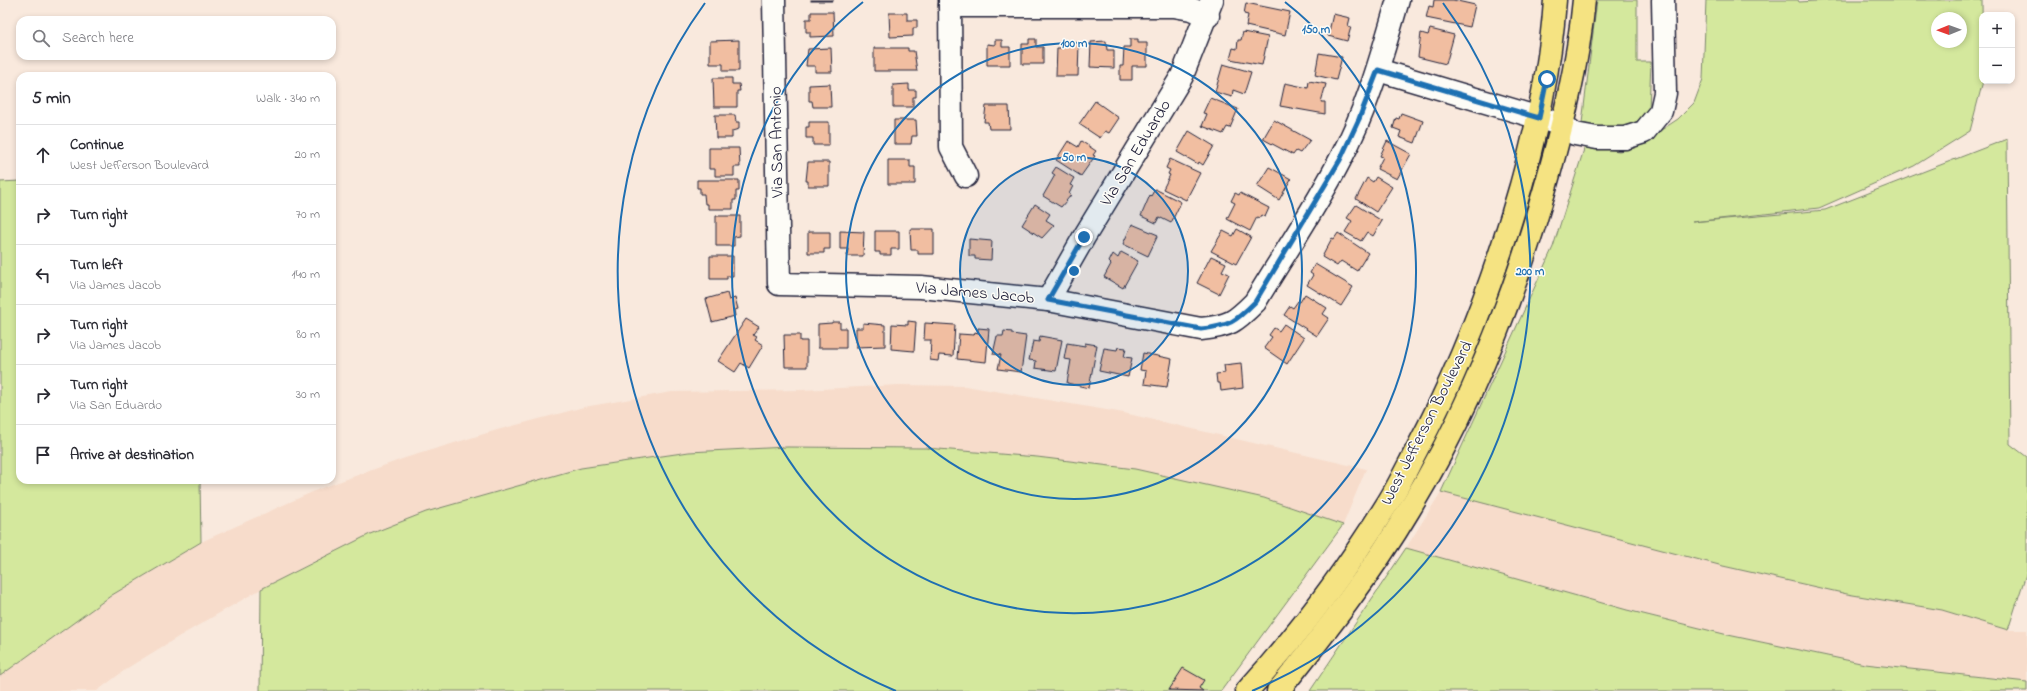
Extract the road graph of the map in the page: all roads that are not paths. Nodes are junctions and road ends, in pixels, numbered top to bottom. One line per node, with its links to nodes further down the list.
1 (774, 0): 12 (street, Via San Antonio)
2 (1398, 0): 8 (street, Via James Jacob)
3 (1555, 0): 9 (main road, West Jefferson Boulevard)
4 (1584, 0): 10 (main road, West Jefferson Boulevard)
5 (1663, 0): 10 (street)
6 (950, 3): 7 (street); 11 (street)
7 (1210, 8): 13 (street, Via San Eduardo)
8 (1378, 70): 9 (street); 13 (street, Via James Jacob)
9 (1539, 118): 10 (street); 14 (main road, West Jefferson Boulevard)
10 (1563, 125): 15 (main road, West Jefferson Boulevard)
11 (966, 176)
12 (779, 284): 13 (street, Via James Jacob)
13 (1048, 300)
14 (1278, 656): 15 (main road); 16 (main road, West Jefferson Boulevard)
15 (1295, 670): 17 (main road, West Jefferson Boulevard)
16 (1247, 691)
17 (1278, 691)

